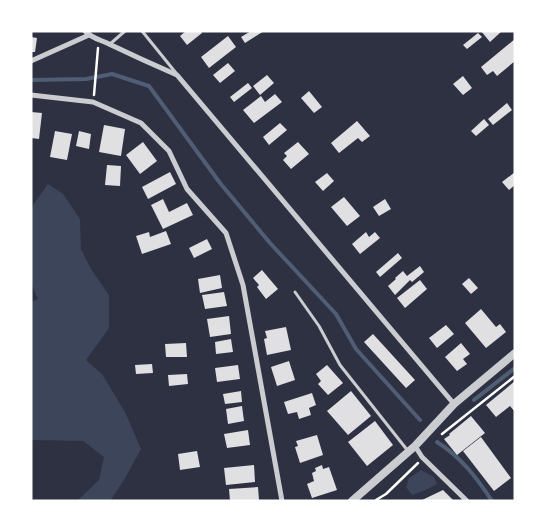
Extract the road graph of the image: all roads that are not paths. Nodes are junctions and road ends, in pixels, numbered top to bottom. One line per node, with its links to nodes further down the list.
1 (125, 31): 4 (lane)
2 (142, 31): 6 (lane)
3 (87, 33): 4 (street); 5 (street)
4 (110, 44): 6 (street)
5 (31, 61)
6 (177, 75): 10 (street)
7 (31, 94): 12 (street)
8 (295, 292): 11 (lane)
9 (515, 353): 10 (street)
10 (454, 404): 11 (street)
11 (411, 449): 13 (street); 14 (street)
12 (282, 501)
13 (352, 501)
14 (467, 501)

